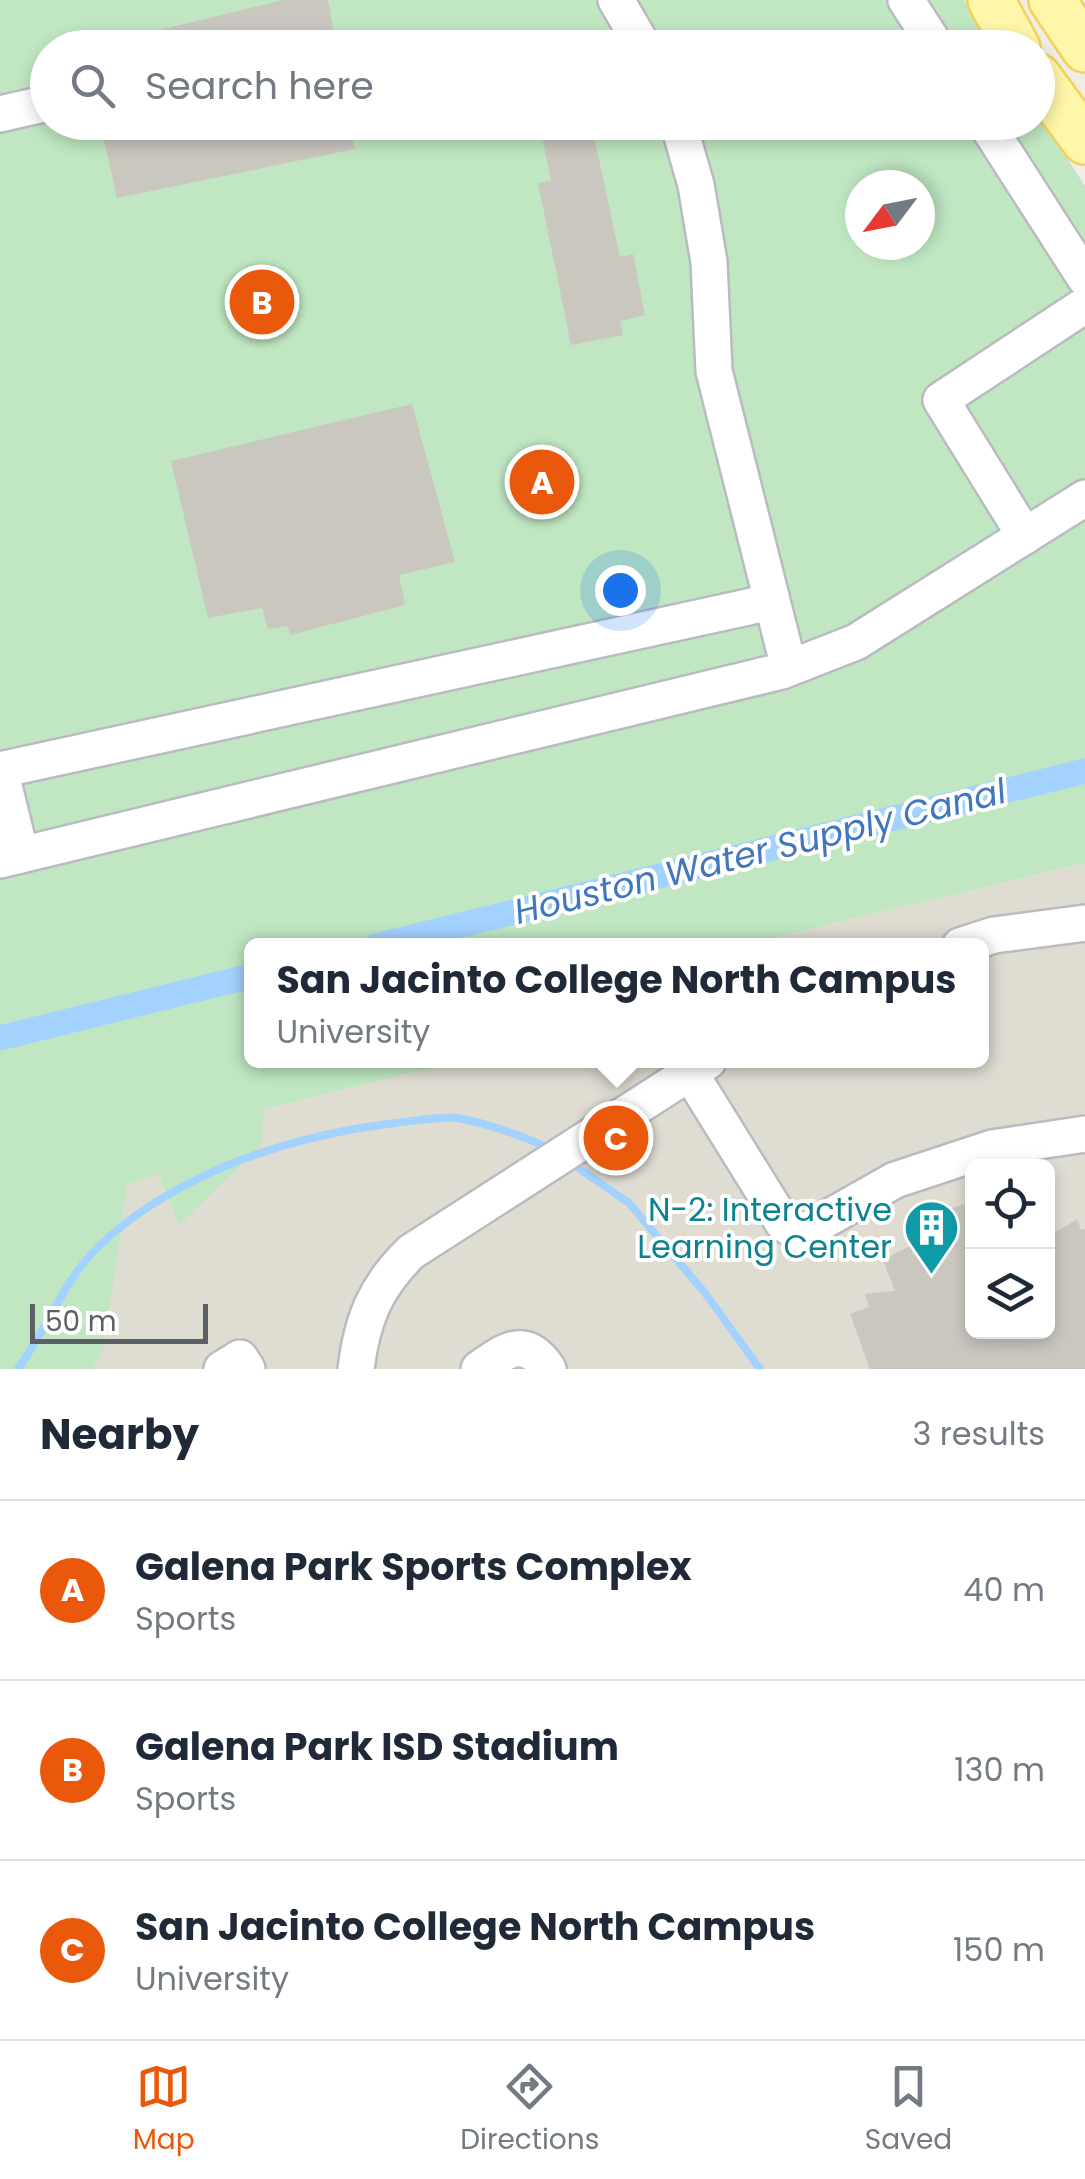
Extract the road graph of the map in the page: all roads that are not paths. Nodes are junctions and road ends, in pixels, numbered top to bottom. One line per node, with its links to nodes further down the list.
1 (616, 0): 5 (lane)
2 (906, 0): 6 (lane)
3 (992, 0): 7 (main road)
4 (1052, 0): 8 (main road)
5 (634, 30)
6 (925, 30)
7 (1008, 30)
8 (1085, 49)
9 (1055, 101): 14 (main road)
10 (30, 107): 11 (lane)
11 (0, 114)
12 (683, 140): 19 (lane)
13 (997, 140): 15 (lane)
14 (1085, 141)
15 (1085, 278)
16 (1085, 305): 18 (lane)
17 (1085, 498): 18 (lane)
18 (1025, 536): 20 (lane)
19 (771, 602): 20 (lane); 21 (lane)
20 (788, 668): 21 (lane)
21 (11, 858)
22 (1085, 923): 23 (lane)
23 (985, 938)
24 (697, 1068): 28 (lane)
25 (700, 1068): 26 (lane)
26 (1085, 1134)
27 (535, 1358): 31 (lane)
28 (354, 1368)
29 (222, 1369): 30 (lane)
30 (247, 1369)
31 (479, 1369)

